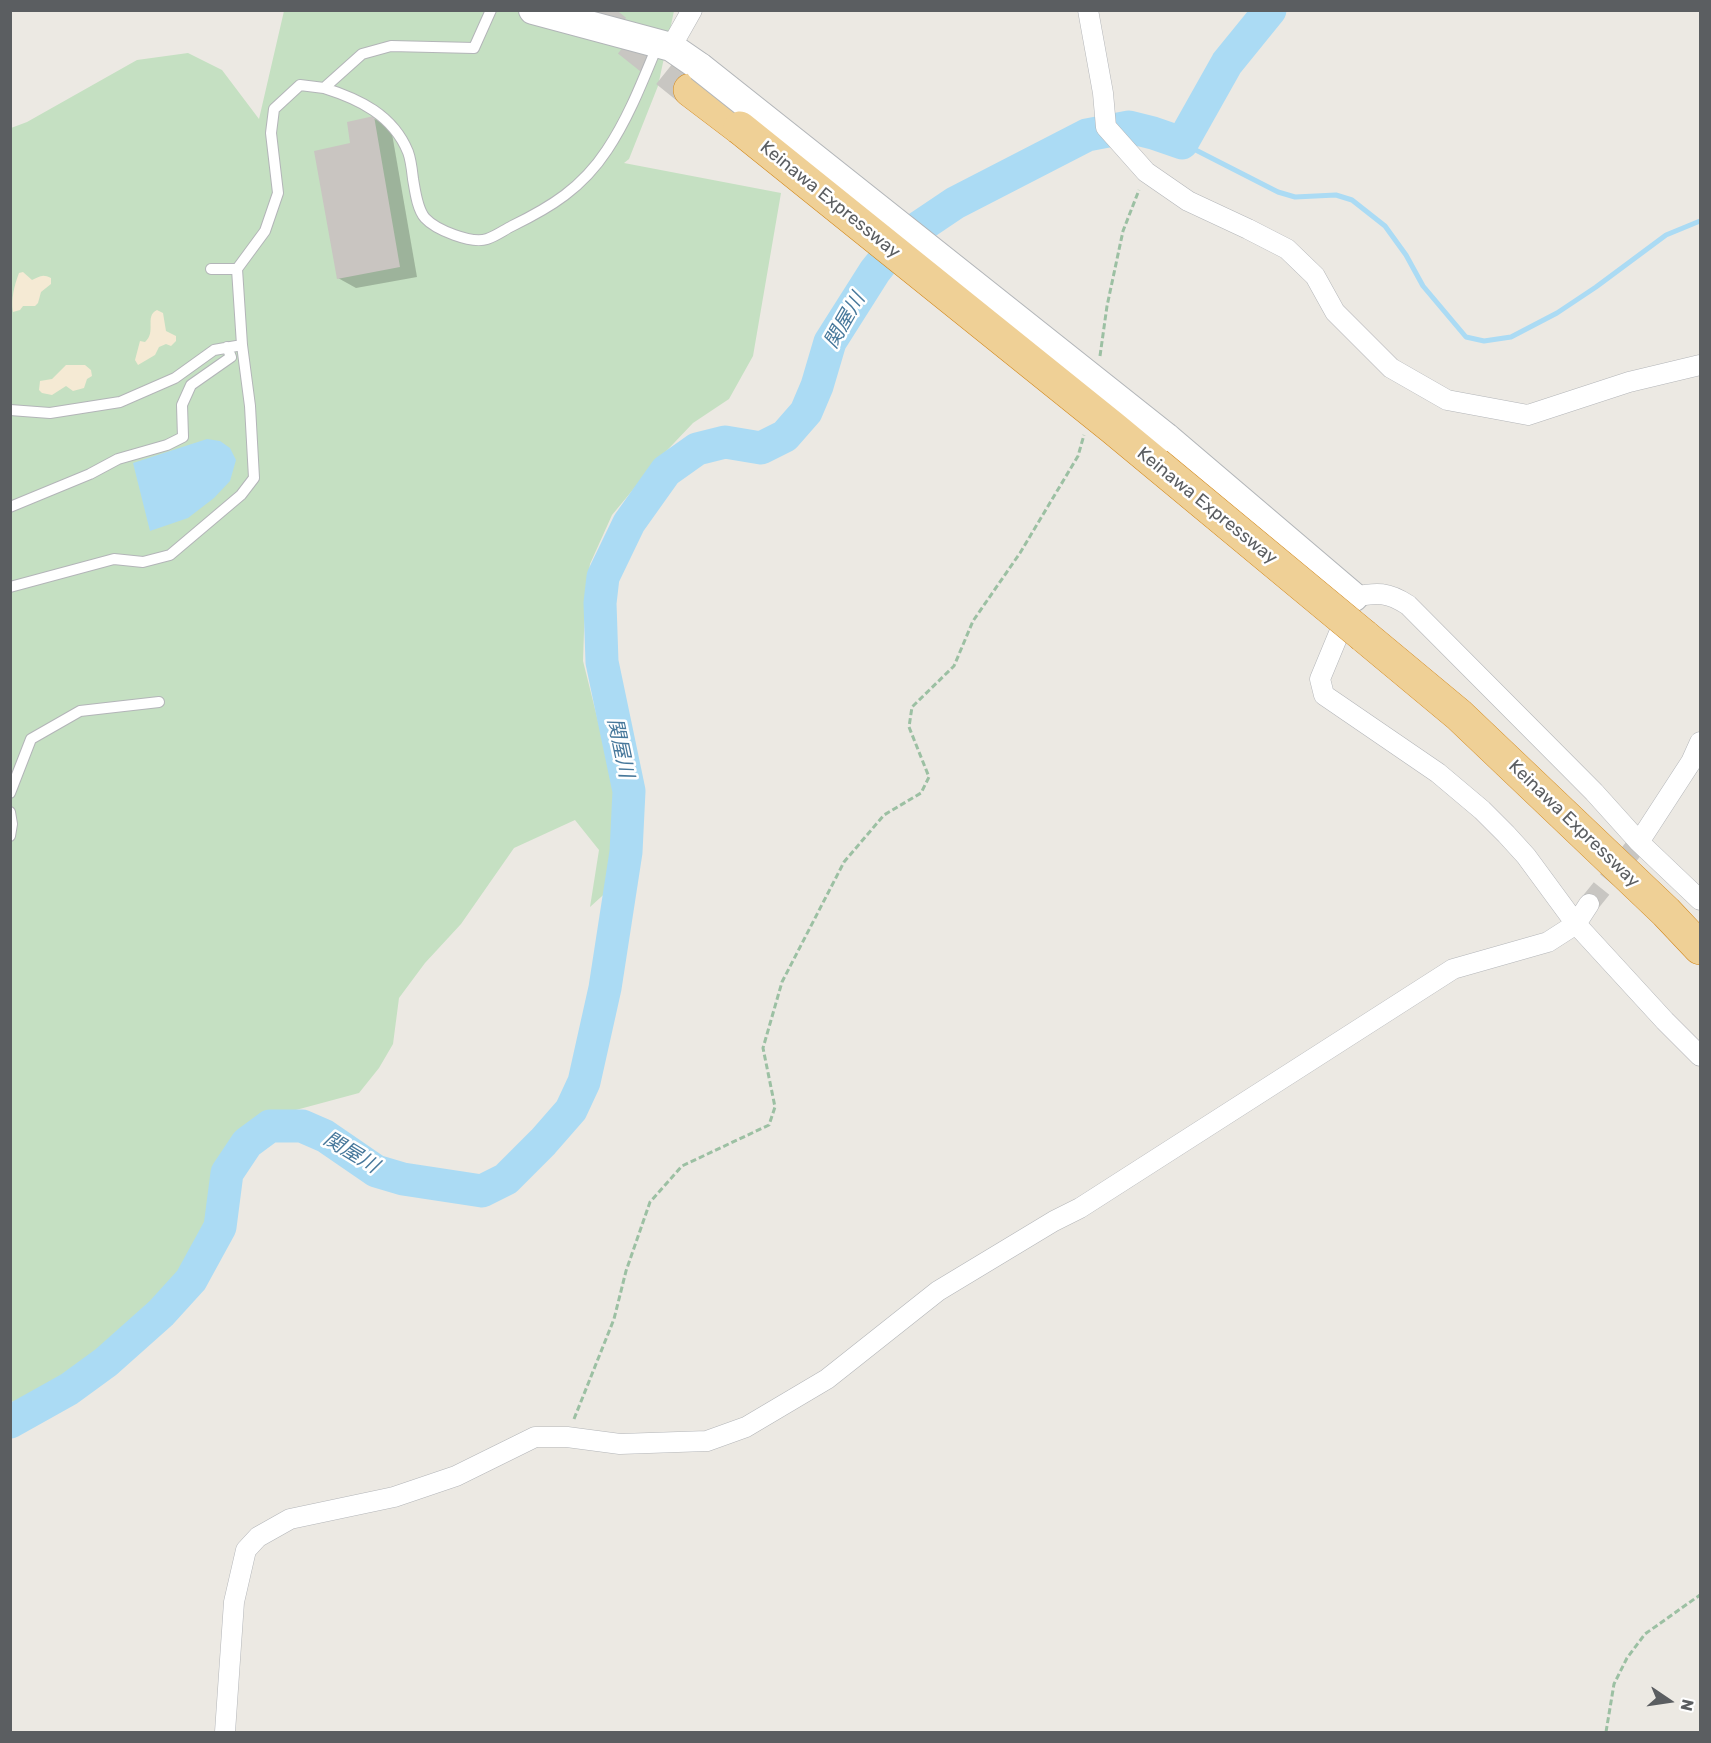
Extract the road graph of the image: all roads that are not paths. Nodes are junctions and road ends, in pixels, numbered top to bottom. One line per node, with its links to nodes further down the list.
1 (491, 10): 7 (lane)
2 (533, 10): 5 (street)
3 (692, 10): 5 (street)
4 (1088, 10): 12 (street)
5 (665, 45): 6 (street); 7 (lane)
6 (695, 79): 16 (street, bridge); 27 (highway, Keinawa Expressway, bridge)
7 (324, 88): 8 (lane)
8 (237, 268): 9 (lane); 10 (lane)
9 (211, 269)
10 (242, 345): 11 (lane); 15 (lane)
11 (227, 347): 13 (lane); 14 (lane)
12 (1701, 365)
13 (10, 410)
14 (10, 507)
15 (10, 587)
16 (1354, 597): 23 (street); 26 (street)
17 (159, 702): 20 (lane)
18 (1701, 742): 19 (street)
19 (1696, 764): 23 (street)
20 (10, 793)
21 (10, 812): 22 (lane)
22 (10, 836)
23 (1639, 842): 24 (street)
24 (1701, 900)
25 (1589, 903): 26 (street)
26 (1576, 924): 28 (street); 29 (street)
27 (1701, 948)
28 (1701, 1056)
29 (225, 1732)

